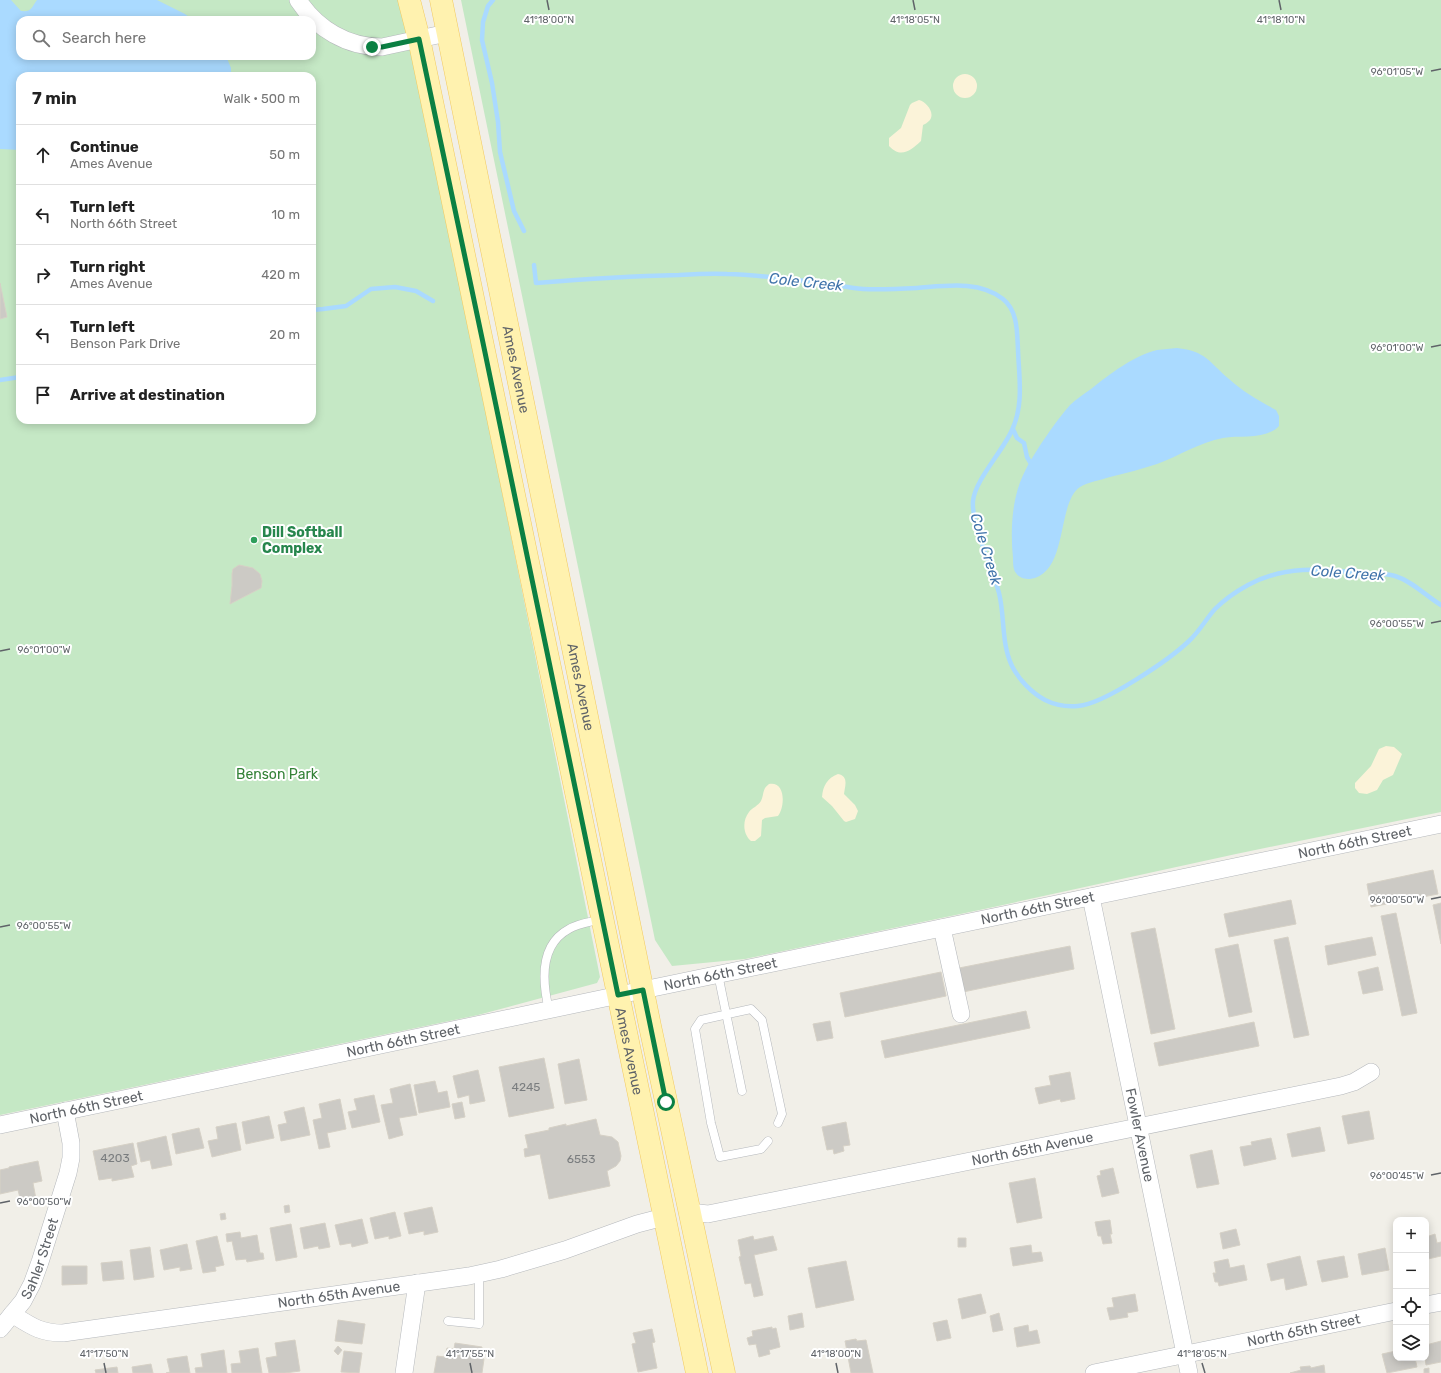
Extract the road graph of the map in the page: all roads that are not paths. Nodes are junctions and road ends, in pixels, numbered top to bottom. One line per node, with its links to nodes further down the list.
1 (298, 0): 4 (street)
2 (409, 0): 7 (main road, Ames Avenue)
3 (441, 0): 6 (main road, Ames Avenue)
4 (310, 16)
5 (316, 22): 7 (street)
6 (447, 33): 7 (street); 13 (main road, Ames Avenue)
7 (419, 39): 10 (main road, Ames Avenue)
8 (1441, 824): 9 (street, North 66th Street)
9 (1092, 897): 11 (street, North 66th Street); 23 (street, Fowler Avenue)
10 (602, 919): 14 (main road, Ames Avenue); 15 (lane)
11 (942, 928): 12 (street, North 66th Street); 17 (street)
12 (718, 974): 13 (street, North 66th Street); 16 (lane)
13 (643, 990): 14 (street, North 66th Street); 25 (main road, Ames Avenue)
14 (618, 995): 15 (street, North 66th Street); 26 (main road, Ames Avenue)
15 (549, 1010): 20 (street, North 66th Street)
16 (726, 1013): 19 (lane); 21 (lane); 24 (lane)
17 (961, 1014)
18 (1371, 1072): 23 (street, North 65th Avenue)
19 (742, 1091)
20 (65, 1111): 22 (street, North 66th Street); 32 (street, Sahler Street)
21 (778, 1123)
22 (0, 1125)
23 (1138, 1126): 25 (street, North 65th Avenue); 35 (street, Fowler Avenue)
24 (768, 1141)
25 (689, 1212): 38 (main road, Ames Avenue)
26 (664, 1217): 27 (street, North 65th Avenue); 37 (main road, Ames Avenue)
27 (479, 1274): 28 (street, North 65th Avenue); 33 (lane)
28 (417, 1283): 32 (street, North 65th Avenue); 36 (street)
29 (1441, 1302): 30 (street)
30 (1429, 1304)
31 (1393, 1312): 35 (street, North 65th Street)
32 (12, 1314): 34 (street, Sahler Street)
33 (448, 1321)
34 (0, 1329)
35 (1185, 1355): 39 (street, North 65th Street); 40 (street, Fowler Avenue)
36 (404, 1373)
37 (697, 1373)
38 (724, 1373)
39 (1094, 1373)
40 (1189, 1373)

